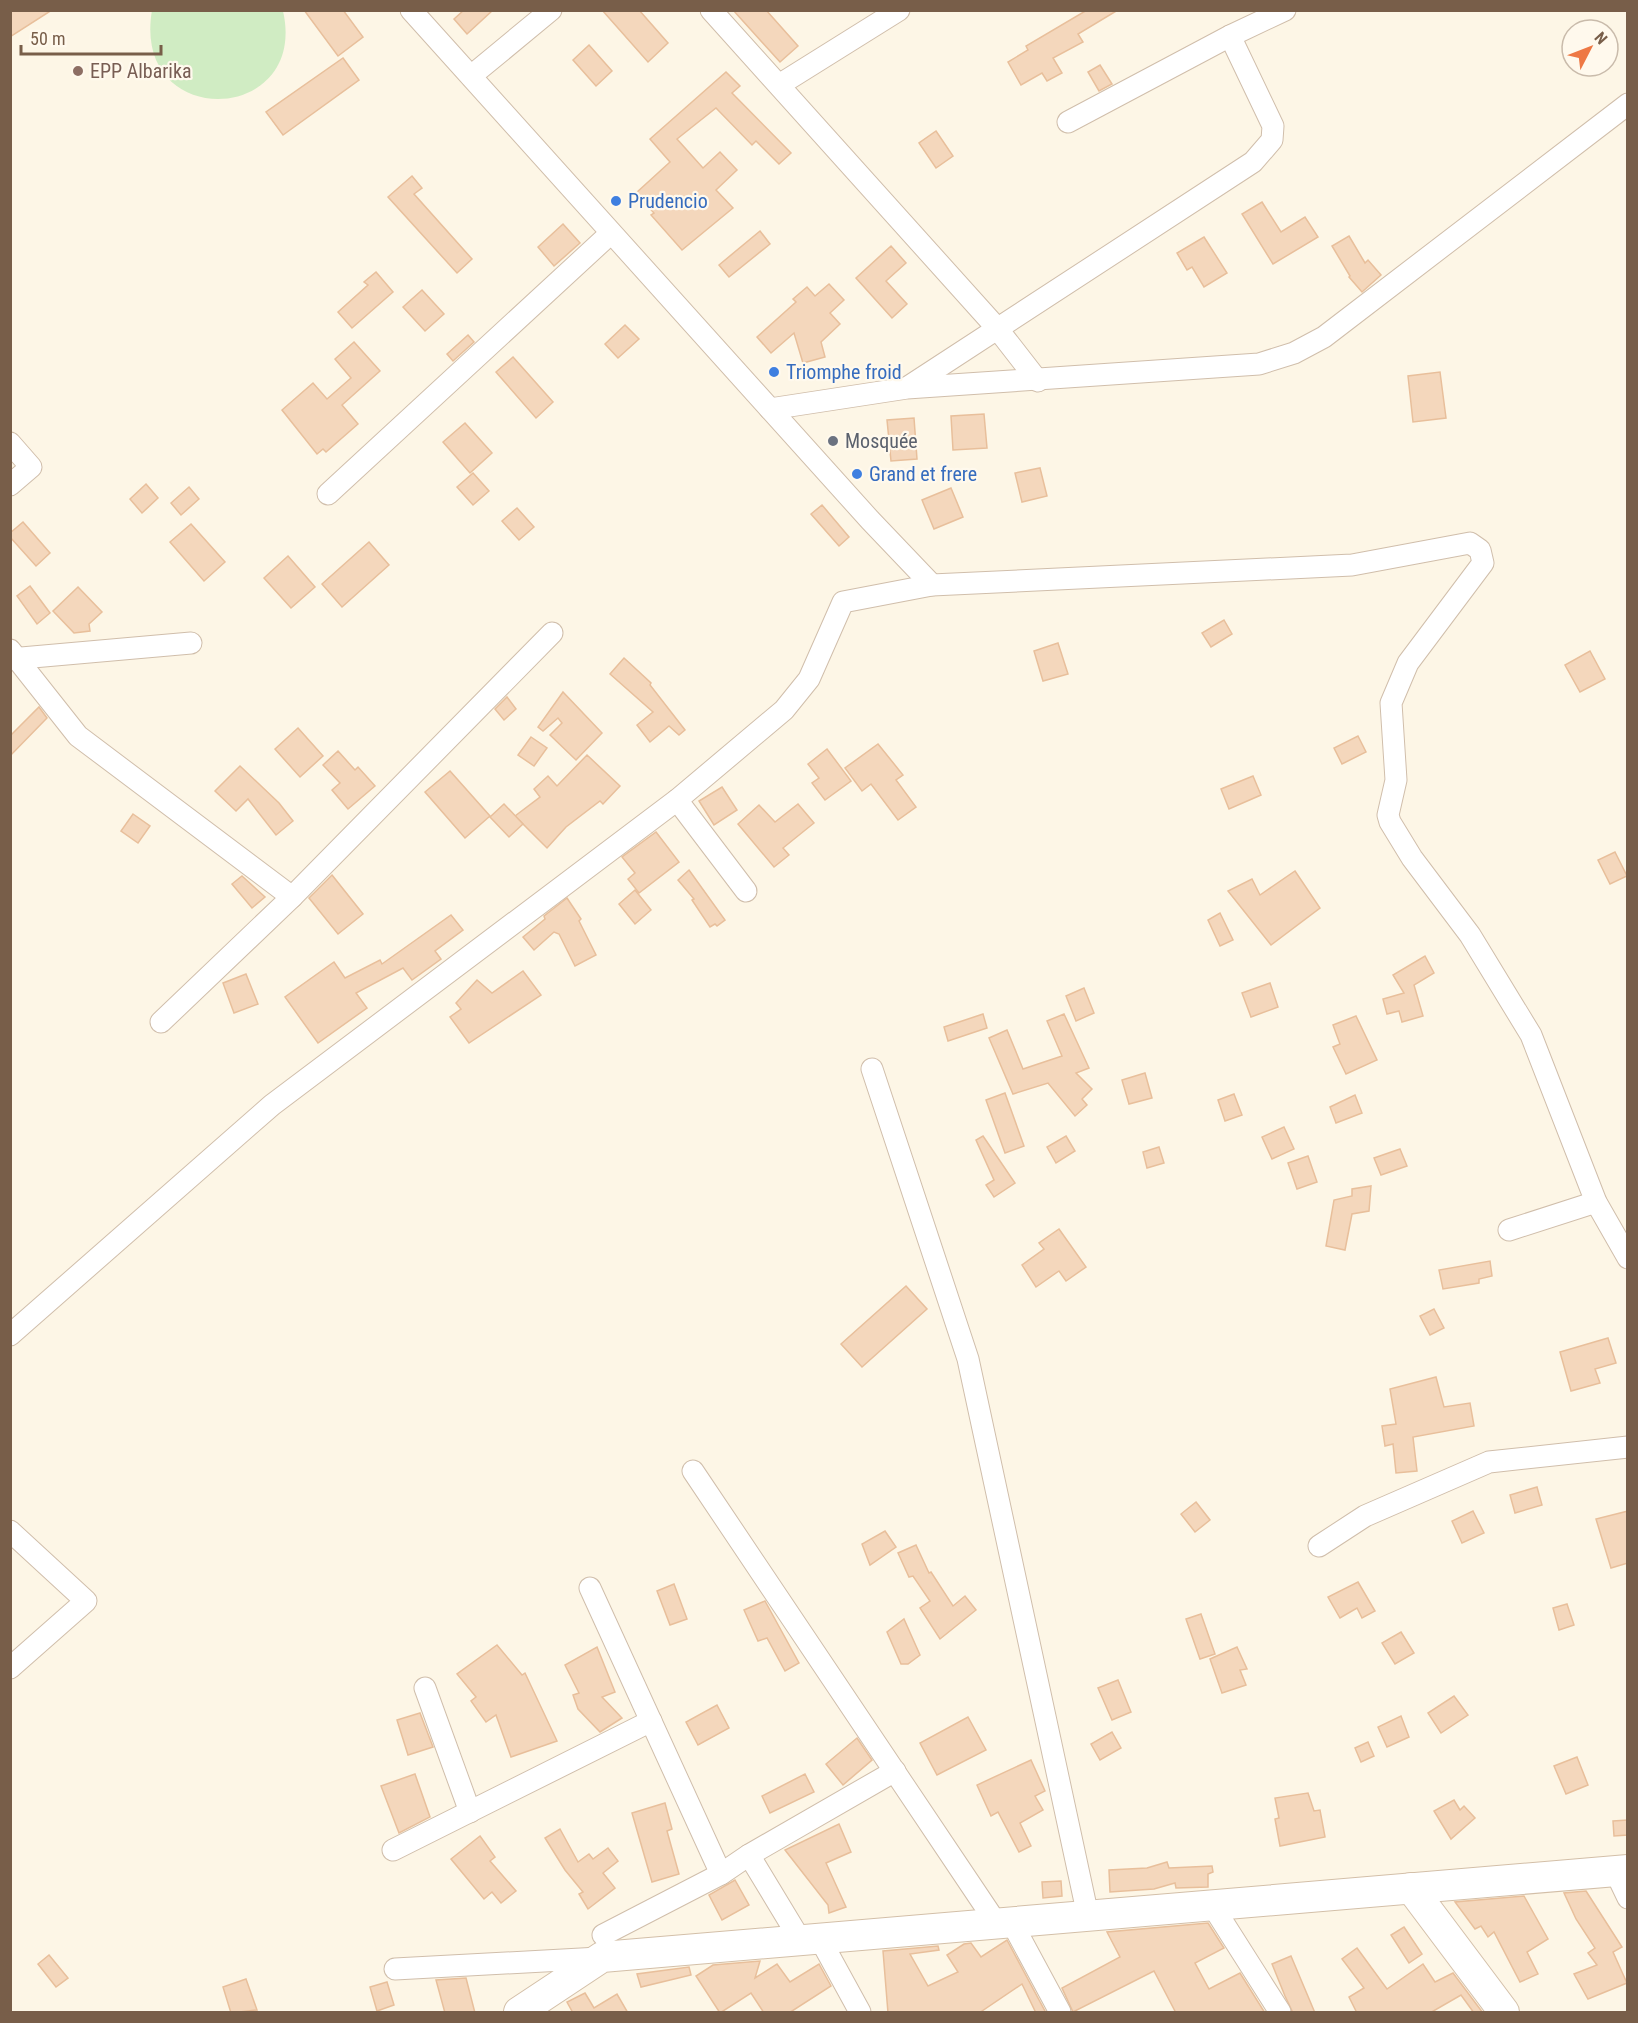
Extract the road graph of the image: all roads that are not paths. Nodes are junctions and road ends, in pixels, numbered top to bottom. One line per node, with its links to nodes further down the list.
1 (411, 10): 7 (street)
2 (551, 10): 7 (street)
3 (711, 10): 8 (street)
4 (899, 10): 8 (street)
5 (1285, 10): 6 (street)
6 (1230, 36): 10 (street); 12 (street)
7 (471, 76): 11 (street)
8 (779, 86): 12 (street)
9 (1628, 104): 13 (street)
10 (1068, 122)
11 (611, 233): 15 (street); 18 (street)
12 (996, 327): 13 (street); 14 (street)
13 (1038, 381): 14 (street)
14 (907, 388): 15 (street)
15 (770, 408): 19 (street)
16 (10, 443): 17 (street)
17 (10, 485)
18 (328, 494)
19 (932, 585): 23 (street); 28 (street)
20 (552, 633): 25 (street)
21 (191, 643): 22 (street)
22 (12, 656): 25 (street)
23 (677, 800): 24 (street); 31 (street)
24 (746, 891)
25 (292, 897): 26 (street)
26 (161, 1022)
27 (872, 1069): 49 (street)
28 (1596, 1202): 29 (street); 30 (street)
29 (1509, 1230)
30 (1628, 1258)
31 (10, 1335)
32 (1628, 1447): 35 (street)
33 (693, 1471): 40 (street)
34 (10, 1531): 37 (street)
35 (1319, 1546)
36 (590, 1588): 39 (street)
37 (10, 1668)
38 (425, 1688): 41 (street)
39 (651, 1721): 41 (street); 45 (street)
40 (895, 1771): 43 (street); 50 (street)
41 (470, 1812): 42 (street)
42 (393, 1850)
43 (749, 1855): 45 (street); 51 (street)
44 (1621, 1871): 46 (street); 47 (street)
45 (722, 1874): 52 (street)
46 (1412, 1888): 48 (street); 58 (street)
47 (1628, 1898)
48 (1212, 1905): 49 (street); 57 (street)
49 (1088, 1916): 50 (street)
50 (1004, 1923): 51 (street); 56 (street)
51 (811, 1940): 52 (street); 55 (street)
52 (603, 1946): 53 (street); 54 (street)
53 (395, 1969)
54 (519, 2013)
55 (860, 2013)
56 (1060, 2013)
57 (1280, 2013)
58 (1504, 2013)

